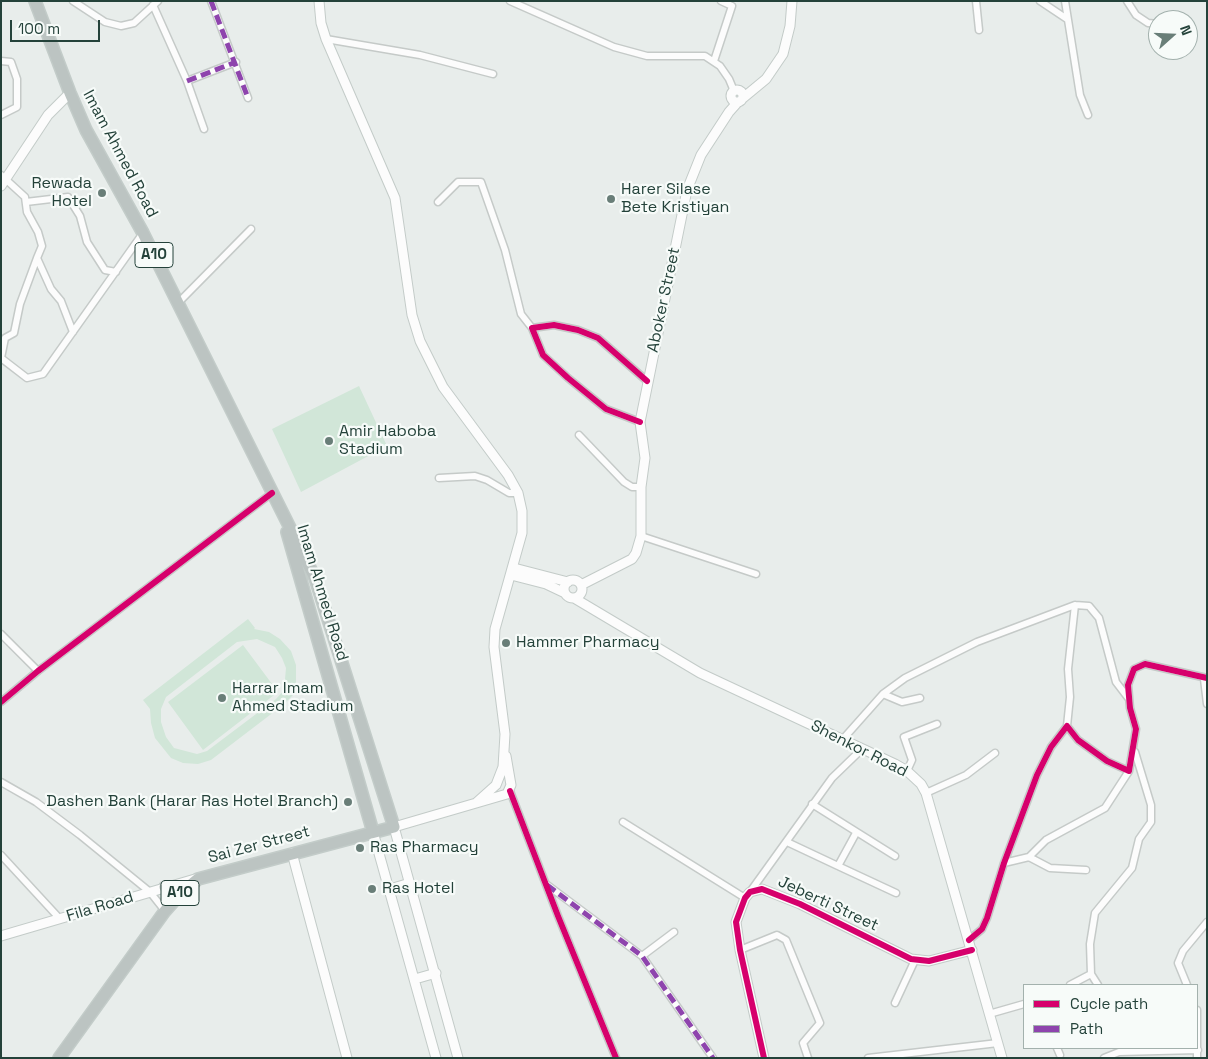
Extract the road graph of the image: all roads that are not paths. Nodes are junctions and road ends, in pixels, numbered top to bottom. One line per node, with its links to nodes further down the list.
1 (36, 1): 23 (highway, Imam Ahmed Road / A10)
2 (73, 1): 12 (street)
3 (212, 1): 20 (street)
4 (319, 1): 17 (main road)
5 (510, 1): 19 (street)
6 (721, 1): 13 (street)
7 (792, 1): 24 (main road)
8 (976, 1): 16 (street)
9 (1040, 1): 14 (street)
10 (1065, 1): 14 (street)
11 (1127, 1): 15 (street)
12 (155, 3): 22 (street)
13 (733, 4): 19 (street)
14 (1067, 19): 27 (street)
15 (1148, 24)
16 (979, 30)
17 (326, 39): 21 (street); 46 (main road)
18 (1, 61): 26 (street)
19 (714, 61): 24 (street)
20 (236, 62): 22 (street); 25 (street)
21 (493, 74)
22 (187, 82): 28 (street)
23 (70, 93): 29 (main road); 33 (highway, Imam Ahmed Road / A10)
24 (737, 96): 40 (main road, Aboker Street)
25 (248, 98)
26 (1, 115)
27 (1088, 115)
28 (204, 129)
29 (3, 180): 30 (street)
30 (26, 202): 34 (street); 35 (street)
31 (438, 202): 37 (street)
32 (251, 229): 36 (street)
33 (143, 234): 35 (street); 36 (highway, Imam Ahmed Road / A10)
34 (37, 258): 38 (street); 39 (street)
35 (116, 272): 38 (street)
36 (178, 303): 45 (highway, Imam Ahmed Road / A10)
37 (532, 328): 40 (street); 41 (street)
38 (74, 332): 39 (street)
39 (1, 358)
40 (647, 381): 41 (main road, Aboker Street)
41 (640, 422): 44 (main road, Aboker Street)
42 (579, 435): 44 (street)
43 (439, 478): 46 (street)
44 (641, 487): 48 (main road, Aboker Street)
45 (272, 493): 47 (highway, Imam Ahmed Road / A10); 59 (street)
46 (518, 493): 49 (main road)
47 (279, 506): 81 (highway, Imam Ahmed Road / A10); 82 (highway, Imam Ahmed Road / A10)
48 (641, 536): 51 (street); 55 (main road, Aboker Street)
49 (517, 554): 50 (main road); 52 (main road)
50 (512, 572): 52 (main road); 54 (main road)
51 (756, 574)
52 (529, 576): 53 (main road); 54 (main road); 56 (main road)
53 (568, 582): 55 (main road); 56 (main road)
54 (506, 591): 70 (main road)
55 (579, 592): 56 (main road); 68 (main road, Shenkor Road)
56 (565, 593)
57 (1075, 606): 61 (street); 63 (street); 67 (street)
58 (1, 634): 59 (street)
59 (38, 671): 64 (street)
60 (1205, 679): 63 (street); 65 (street)
61 (882, 694): 62 (street); 68 (street)
62 (920, 698)
63 (1129, 699): 71 (street)
64 (1, 702)
65 (1207, 704)
66 (937, 724): 73 (street)
67 (1067, 726): 74 (street); 89 (street)
68 (843, 739): 69 (main road, Shenkor Road)
69 (862, 749): 73 (main road, Shenkor Road); 79 (street)
70 (504, 750): 76 (main road); 78 (main road)
71 (1134, 750): 74 (street); 112 (street)
72 (994, 753): 77 (street)
73 (907, 771): 77 (main road, Shenkor Road)
74 (1130, 771): 88 (street)
75 (1, 782): 97 (street)
76 (510, 791): 78 (main road); 94 (street)
77 (926, 793): 106 (main road, Shenkor Road)
78 (477, 802): 81 (main road)
79 (812, 804): 83 (street); 84 (street)
80 (623, 822): 99 (street)
81 (394, 827): 82 (highway, A10); 93 (main road)
82 (373, 832): 85 (highway, Sai Zer Street / A10); 96 (main road)
83 (856, 833): 87 (street); 90 (street)
84 (787, 842): 90 (street); 99 (street)
85 (292, 853): 92 (highway, Sai Zer Street / A10); 126 (main road)
86 (1, 855): 102 (street)
87 (895, 856)
88 (1029, 857): 89 (street); 91 (street)
89 (1004, 863): 106 (street)
90 (838, 866): 98 (street)
91 (1086, 870)
92 (198, 879): 95 (main road, Fila Road); 100 (highway, Sai Zer Street / A10)
93 (410, 883): 96 (main road); 111 (main road)
94 (545, 883): 109 (street); 129 (street)
95 (165, 887): 97 (main road, Fila Road); 100 (highway)
96 (390, 889): 113 (main road)
97 (150, 892): 101 (street); 102 (main road, Fila Road)
98 (896, 893)
99 (747, 895): 107 (main road); 110 (main road, Jeberti Street)
100 (174, 900): 101 (highway, Sai Zer Street / A10)
101 (166, 910): 125 (highway, Sai Zer Street / A10)
102 (60, 919): 105 (main road, Fila Road)
103 (1207, 922): 116 (street)
104 (674, 932): 109 (street)
105 (1, 936)
106 (969, 940): 108 (main road, Shenkor Road)
107 (740, 950): 131 (main road); 132 (street)
108 (972, 950): 110 (main road, Jeberti Street); 119 (main road, Shenkor Road)
109 (642, 956): 130 (street)
110 (915, 960): 117 (street)
111 (436, 973): 113 (main road); 128 (main road)
112 (1091, 974): 114 (street); 115 (street)
113 (415, 979): 127 (main road)
114 (1072, 984)
115 (1097, 984)
116 (1187, 984)
117 (895, 1003)
118 (1023, 1004): 119 (street)
119 (989, 1014): 120 (main road, Shenkor Road)
120 (998, 1043): 133 (street); 134 (main road, Shenkor Road)
121 (1057, 1049): 124 (street)
122 (1119, 1050): 123 (street); 135 (street)
123 (1198, 1050): 136 (street)
124 (1060, 1055)
125 (59, 1058)
126 (347, 1058)
127 (436, 1058)
128 (458, 1058)
129 (616, 1058)
130 (713, 1058)
131 (764, 1058)
132 (808, 1058)
133 (868, 1058)
134 (1002, 1058)
135 (1104, 1058)
136 (1197, 1058)

